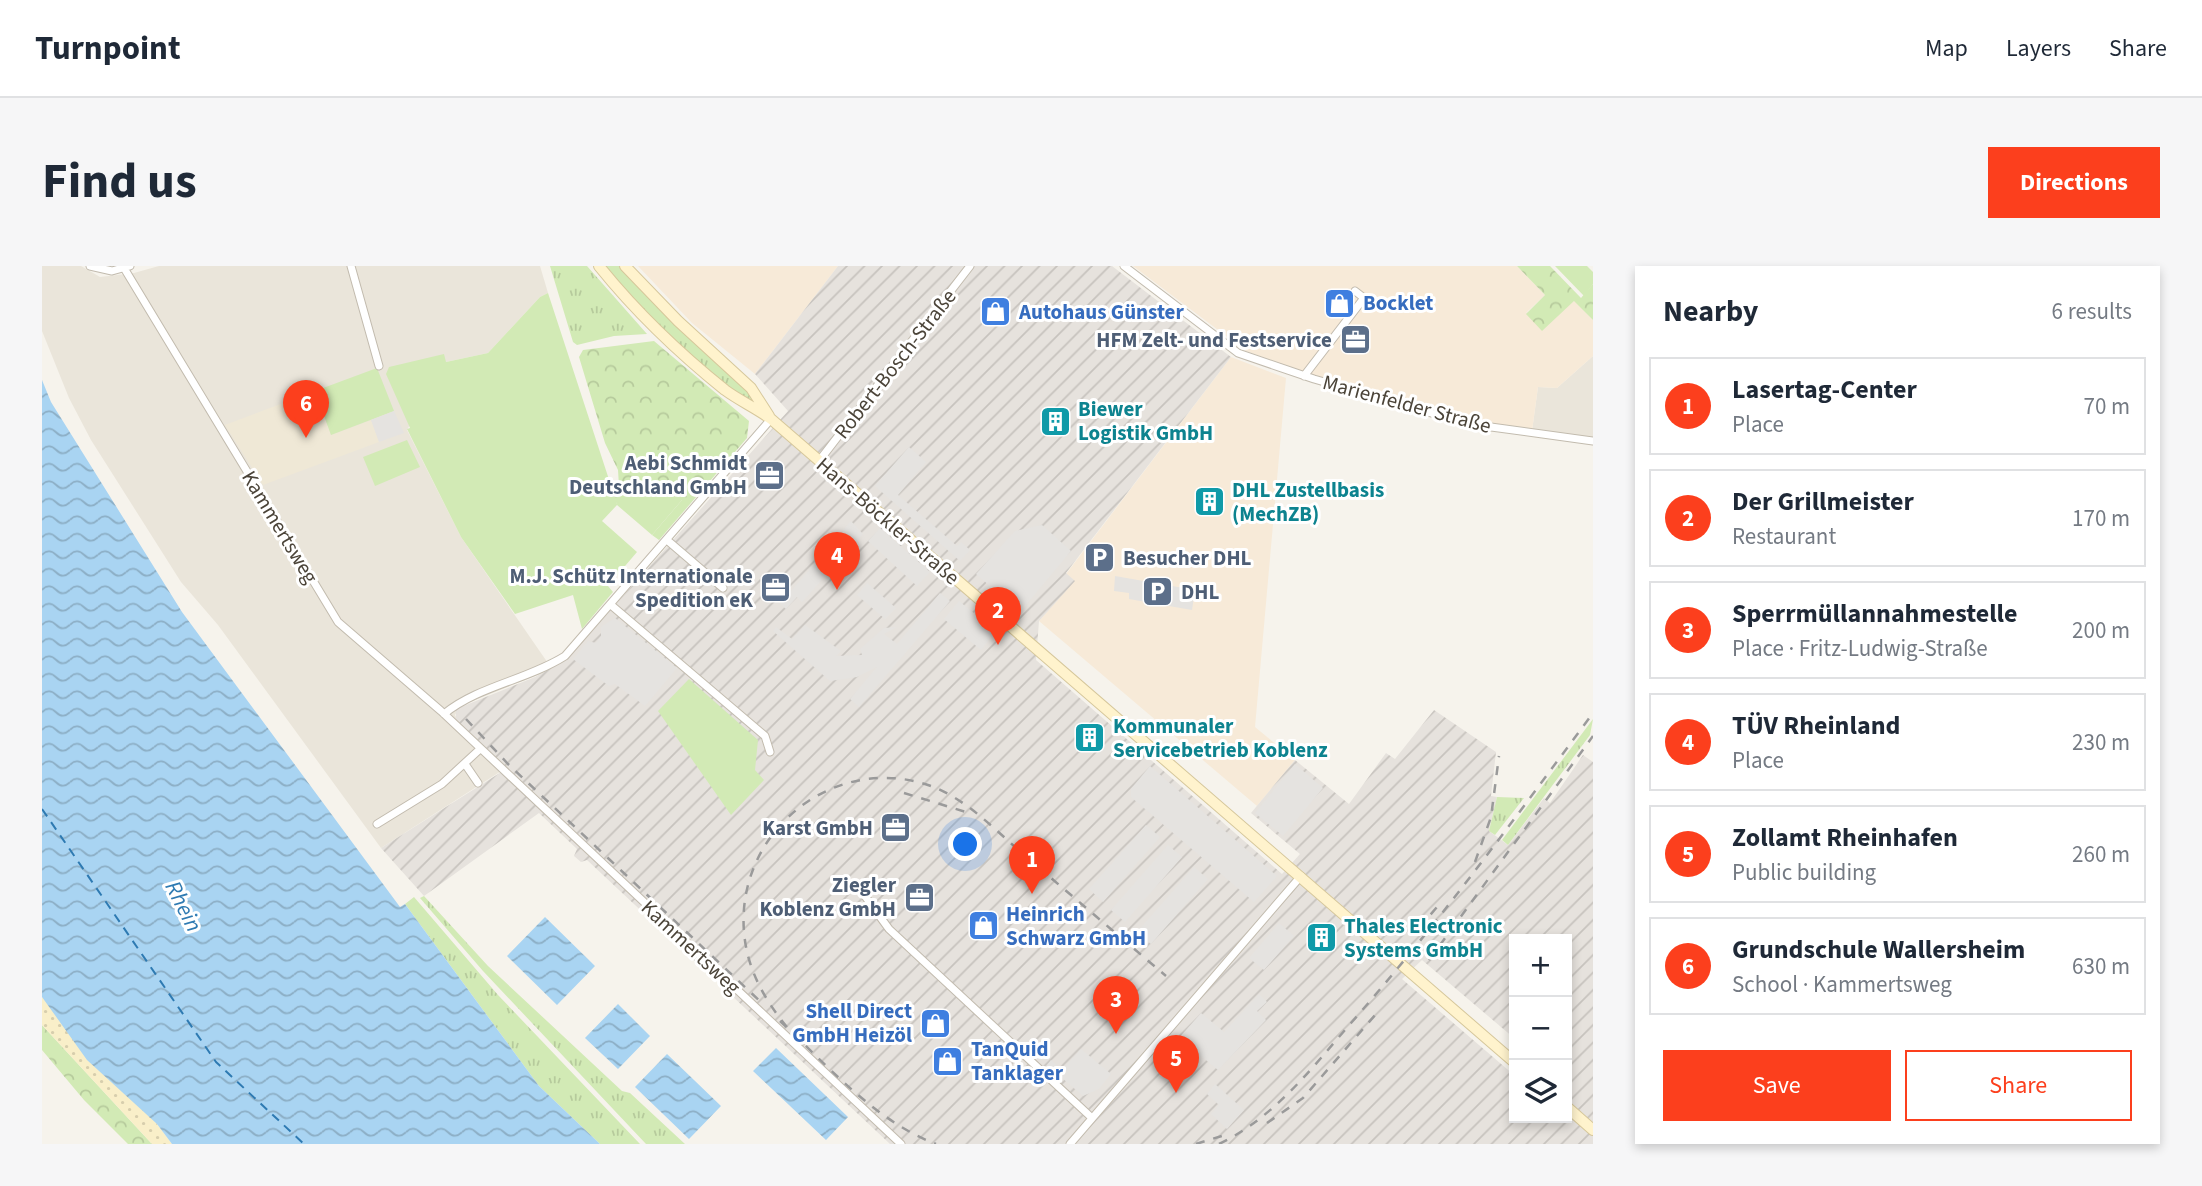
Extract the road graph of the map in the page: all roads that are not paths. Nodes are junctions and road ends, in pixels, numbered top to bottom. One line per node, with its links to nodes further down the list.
1 (90, 266): 7 (street)
2 (351, 266): 11 (street)
3 (599, 266): 13 (main road, Hans-Böckler-Straße)
4 (625, 266): 13 (main road, Hans-Böckler-Straße)
5 (970, 266): 15 (street, Robert-Bosch-Straße)
6 (1124, 266): 12 (street, Marienfelder Straße)
7 (127, 267): 19 (street, Kammertsweg)
8 (1354, 290): 9 (street)
9 (1364, 298): 10 (street); 12 (street, Marienfelder Straße)
10 (1375, 306)
11 (379, 366)
12 (1304, 376): 14 (street, Marienfelder Straße)
13 (771, 419): 15 (main road, Hans-Böckler-Straße); 16 (street)
14 (1593, 441)
15 (819, 461): 25 (main road, Hans-Böckler-Straße)
16 (667, 540): 17 (street); 18 (street)
17 (723, 588)
18 (611, 605): 19 (street); 21 (street)
19 (444, 714): 20 (street, Kammertsweg)
20 (480, 749): 22 (street); 31 (street, Kammertsweg)
21 (770, 752)
22 (465, 764): 23 (street); 24 (street)
23 (478, 783)
24 (377, 824)
25 (1301, 876): 27 (main road, Hans-Böckler-Straße); 29 (street)
26 (862, 892): 29 (street)
27 (1512, 1060)
28 (1572, 1111): 30 (main road)
29 (1092, 1118): 32 (street)
30 (1593, 1130)
31 (901, 1144)
32 (1070, 1144)

